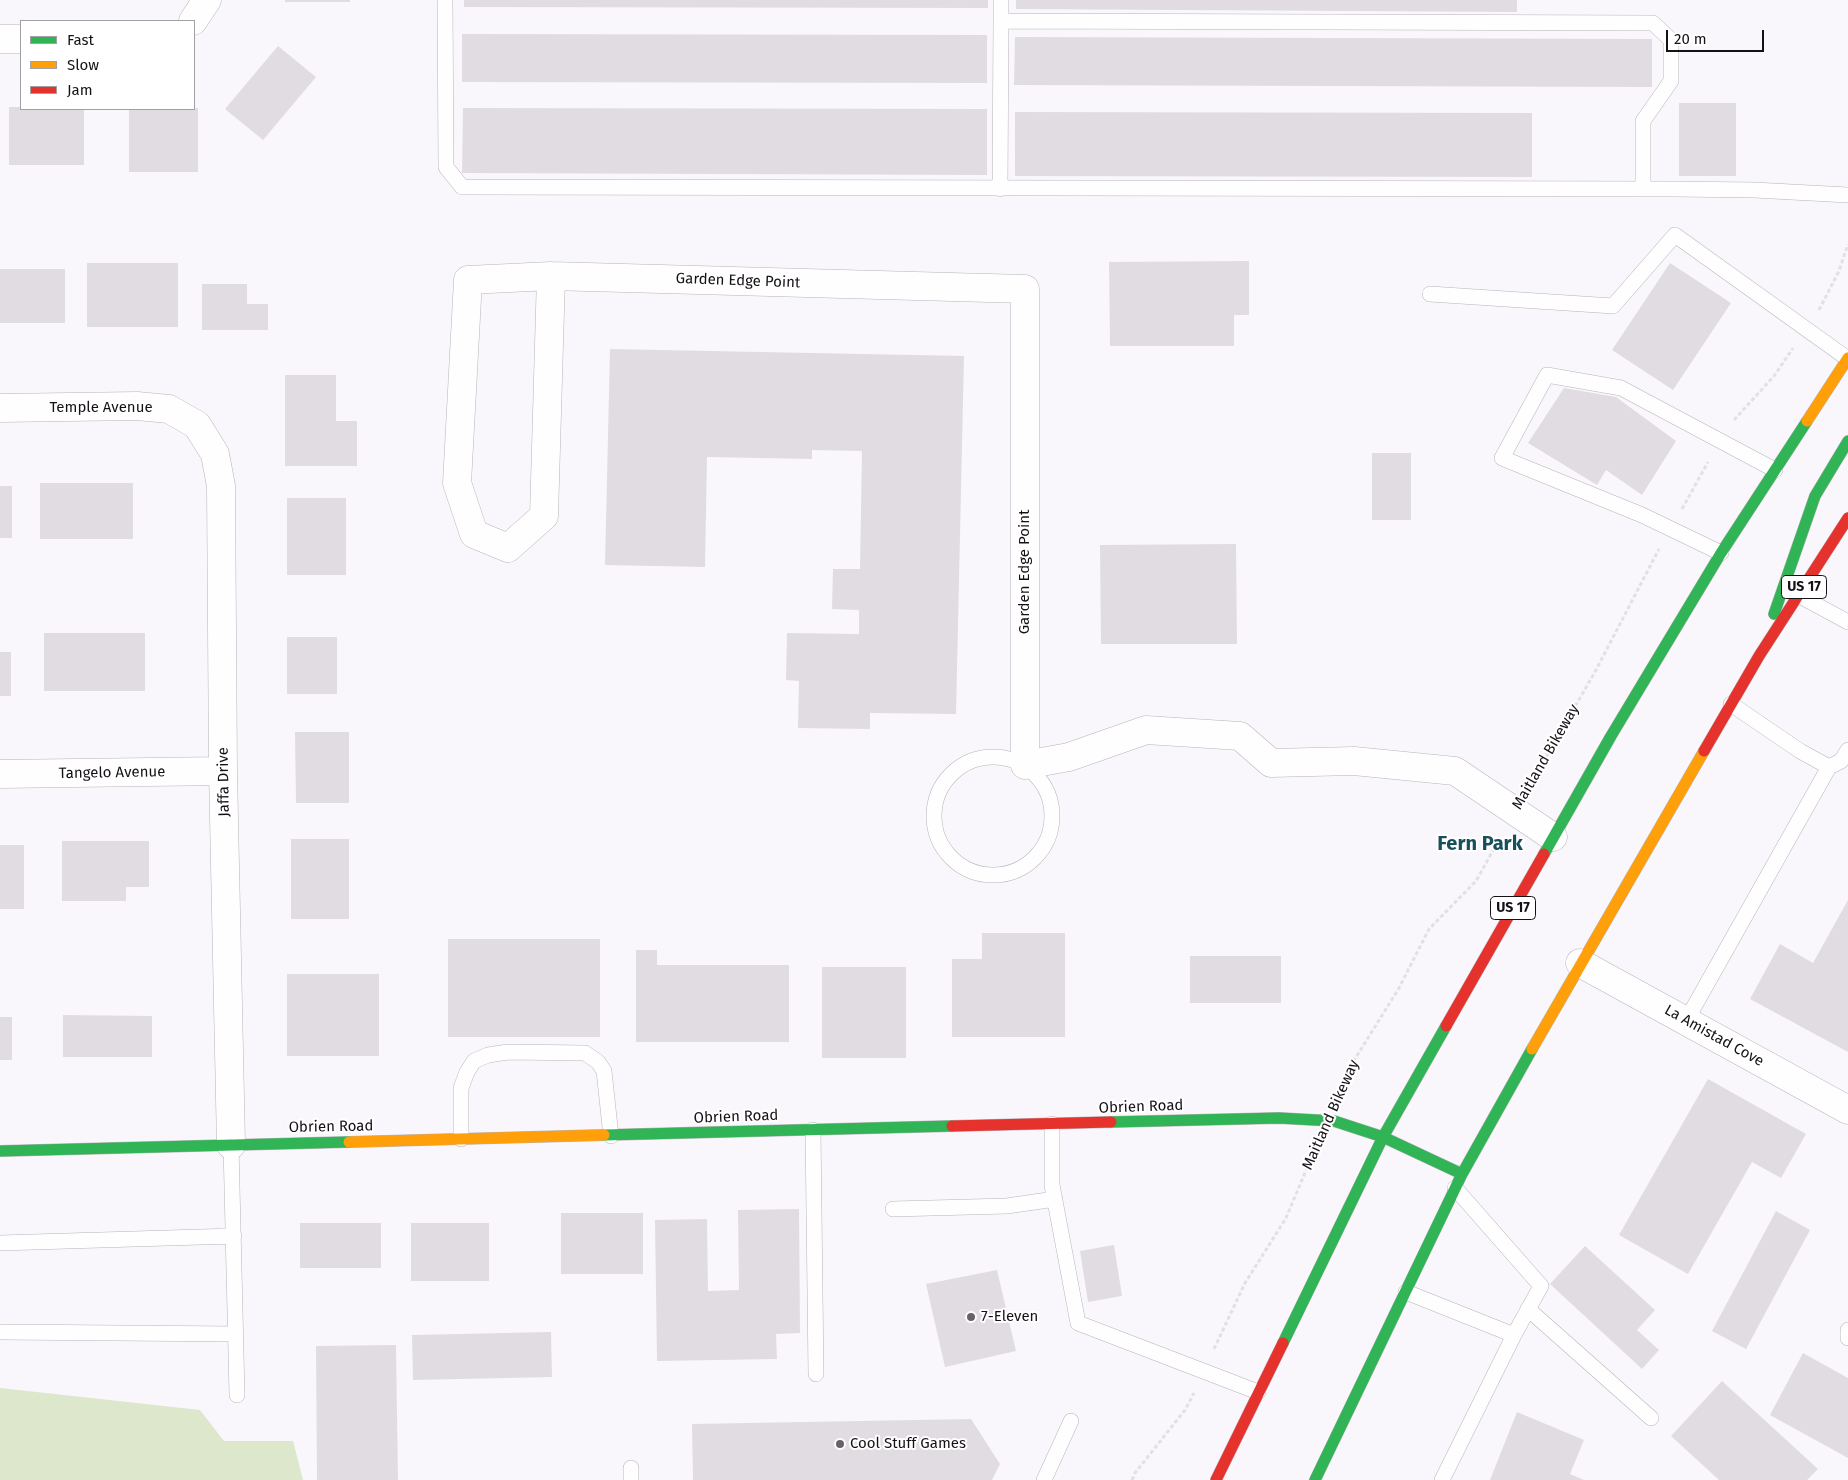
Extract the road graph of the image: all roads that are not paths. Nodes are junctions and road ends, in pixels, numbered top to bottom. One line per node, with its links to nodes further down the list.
1 (207, 0): 4 (street)
2 (445, 0): 8 (lane)
3 (1001, 0): 5 (lane)
4 (194, 20)
5 (1001, 21): 8 (lane); 9 (lane)
6 (0, 39): 7 (street)
7 (20, 39)
8 (1000, 189): 9 (lane)
9 (1643, 189): 10 (lane)
10 (1848, 195)
11 (551, 276): 11 (street, Garden Edge Point); 26 (street, Garden Edge Point)
12 (1430, 294): 13 (lane)
13 (1848, 359): 17 (main road, US 17)
14 (0, 408): 15 (street, Temple Avenue)
15 (197, 425): 28 (street, Jaffa Drive)
16 (1848, 441): 23 (main road)
17 (1775, 470): 20 (main road, US 17); 20 (lane)
18 (1848, 518): 19 (main road, US 17)
19 (1842, 538): 21 (main road, US 17)
20 (1720, 554): 30 (main road, US 17)
21 (1798, 595): 22 (lane); 23 (main road, US 17)
22 (1848, 622)
23 (1759, 656): 24 (main road, US 17)
24 (1731, 704): 27 (lane); 31 (main road, US 17)
25 (1848, 750): 27 (lane)
26 (1025, 765): 26 (lane); 30 (street)
27 (1829, 766): 32 (lane)
28 (223, 771): 29 (street, Tangelo Avenue); 39 (street, Jaffa Drive)
29 (0, 774)
30 (1553, 837): 37 (main road, US 17)
31 (1580, 963): 32 (street, La Amistad Cove); 41 (main road, US 17)
32 (1686, 1021): 33 (street, La Amistad Cove)
33 (1848, 1110)
34 (1052, 1124): 35 (main road, Obrien Road); 37 (main road, Obrien Road); 42 (lane)
35 (813, 1130): 36 (main road, Obrien Road); 53 (lane)
36 (611, 1136): 38 (main road, Obrien Road); 38 (lane)
37 (1384, 1137): 41 (main road, Obrien Road); 54 (main road, US 17)
38 (461, 1139): 39 (main road, Obrien Road)
39 (231, 1145): 40 (main road, Obrien Road); 44 (lane)
40 (0, 1151)
41 (1459, 1181): 46 (main road, US 17); 47 (lane)
42 (1055, 1199): 43 (lane); 54 (lane)
43 (893, 1210)
44 (234, 1236): 45 (lane); 50 (lane)
45 (0, 1243)
46 (1406, 1292): 51 (lane); 62 (main road, US 17)
47 (1528, 1310): 51 (lane); 56 (lane)
48 (1848, 1330): 52 (lane)
49 (0, 1332): 50 (lane)
50 (236, 1334): 55 (lane)
51 (1514, 1335): 63 (lane)
52 (1848, 1338)
53 (816, 1374)
54 (1258, 1392): 58 (main road, US 17)
55 (237, 1395)
56 (1651, 1418)
57 (1071, 1421): 59 (lane)
58 (1233, 1444): 60 (main road, US 17); 61 (main road)
59 (1044, 1480)
60 (1216, 1480)
61 (1225, 1480)
62 (1315, 1480)
63 (1442, 1480)

